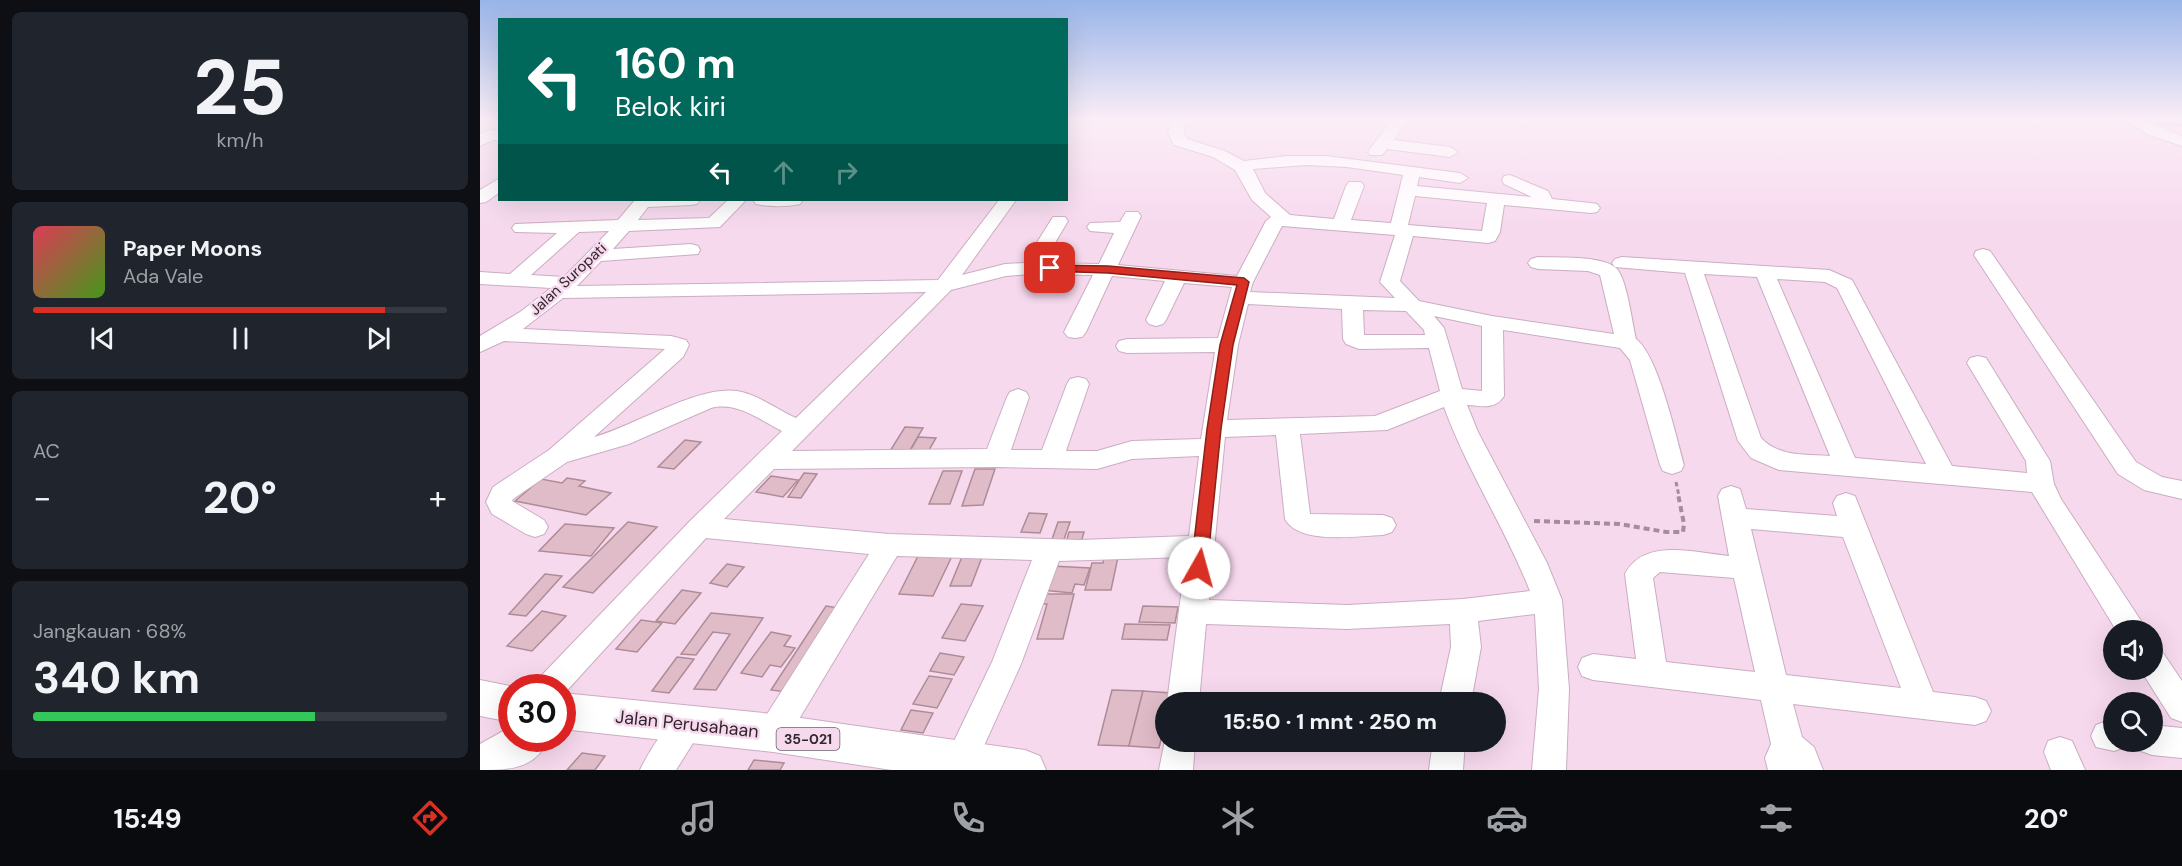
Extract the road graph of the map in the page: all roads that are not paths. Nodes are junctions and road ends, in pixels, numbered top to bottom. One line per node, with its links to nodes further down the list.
1 (1221, 155): 4 (street)
2 (1373, 155): 3 (street)
3 (1364, 163): 4 (street); 5 (street)
4 (1241, 166): 19 (street)
5 (1412, 171): 6 (street); 10 (street)
6 (1460, 178)
7 (1510, 180): 16 (street)
8 (498, 184): 11 (street)
9 (1355, 186): 20 (street)
10 (1407, 190): 12 (street); 25 (street)
11 (480, 198)
12 (1496, 200): 16 (street); 25 (street)
13 (643, 201): 21 (street, Jalan Suropati)
14 (737, 201): 21 (street)
15 (1007, 201): 38 (street)
16 (1544, 203): 17 (street)
17 (1591, 208)
18 (1059, 221): 32 (street)
19 (1278, 222): 20 (street); 40 (street)
20 (1341, 224): 25 (street)
21 (622, 225): 22 (street); 28 (street, Jalan Suropati)
22 (574, 227): 24 (street); 37 (street)
23 (1096, 227): 33 (street)
24 (521, 228)
25 (1402, 230): 42 (street)
26 (691, 250): 28 (street)
27 (1983, 255): 67 (street)
28 (597, 256): 39 (street, Jalan Suropati)
29 (1538, 263): 48 (street)
30 (1622, 263): 31 (street)
31 (1692, 266): 34 (street); 64 (street)
32 (1030, 268): 33 (street); 38 (street)
33 (1108, 270): 36 (street); 45 (street)
34 (1765, 273): 64 (street); 65 (street)
35 (480, 278): 37 (street)
36 (1177, 278): 40 (street); 43 (street)
37 (513, 281): 39 (street)
38 (944, 285): 39 (street); 57 (street)
39 (562, 288): 46 (street, Jalan Suropati)
40 (1241, 289): 41 (street); 50 (street)
41 (1352, 304): 42 (street); 47 (street)
42 (1406, 305): 44 (street); 47 (street)
43 (1156, 320)
44 (1492, 322): 48 (street); 55 (street)
45 (1075, 332)
46 (501, 334): 49 (street, Jalan Suropati); 59 (street)
47 (1434, 341): 55 (street)
48 (1626, 342): 63 (street)
49 (480, 345)
50 (1227, 345): 51 (street); 58 (street)
51 (1127, 346)
52 (1978, 363): 66 (street)
53 (1078, 384): 61 (street)
54 (1018, 397): 60 (street)
55 (1449, 397): 56 (street); 75 (street)
56 (1287, 428): 58 (street); 68 (street)
57 (799, 430): 59 (street); 62 (street)
58 (1214, 438): 61 (street); 72 (street)
59 (558, 456): 69 (street)
60 (996, 458): 61 (street); 62 (street)
61 (1051, 459)
62 (769, 460): 70 (street)
63 (1672, 465)
64 (1846, 466): 65 (street)
65 (1944, 474): 66 (street)
66 (2041, 484): 78 (street)
67 (2182, 490)
68 (1383, 525)
69 (535, 527)
70 (700, 527): 71 (street); 80 (street)
71 (889, 545): 73 (street); 93 (street)
72 (1202, 546): 73 (street); 77 (street)
73 (1049, 550): 101 (street)
74 (1745, 568): 81 (street); 83 (street); 88 (street)
75 (1539, 601): 76 (street); 108 (street)
76 (1463, 611): 77 (street); 85 (street)
77 (1193, 612): 84 (street)
78 (2126, 620)
79 (1593, 667): 81 (street)
80 (563, 674)
81 (1653, 674): 83 (street)
82 (2163, 679): 89 (street)
83 (1773, 687): 88 (street); 102 (street)
84 (1184, 692)
85 (1457, 692)
86 (480, 698): 87 (main road)
87 (498, 701)
88 (1923, 705): 90 (street)
89 (2182, 708)
90 (1975, 711)
91 (576, 716): 92 (main road, Jalan Perusahaan / 35-021)
92 (689, 724): 93 (main road, Jalan Perusahaan / 35-021); 104 (street)
93 (773, 733): 100 (main road, Jalan Perusahaan / 35-021)
94 (2163, 741): 95 (street)
95 (2182, 743)
96 (498, 747): 103 (main road)
97 (505, 752): 103 (main road)
98 (1178, 752): 106 (street)
99 (1448, 752): 107 (street)
100 (899, 762): 101 (main road, Jalan Perusahaan / 35-021)
101 (960, 762): 105 (main road, Jalan Perusahaan / 35-021)
102 (1793, 762)
103 (480, 767)
104 (657, 770)
105 (1025, 770)
106 (1176, 770)
107 (1446, 770)
108 (1549, 770)

